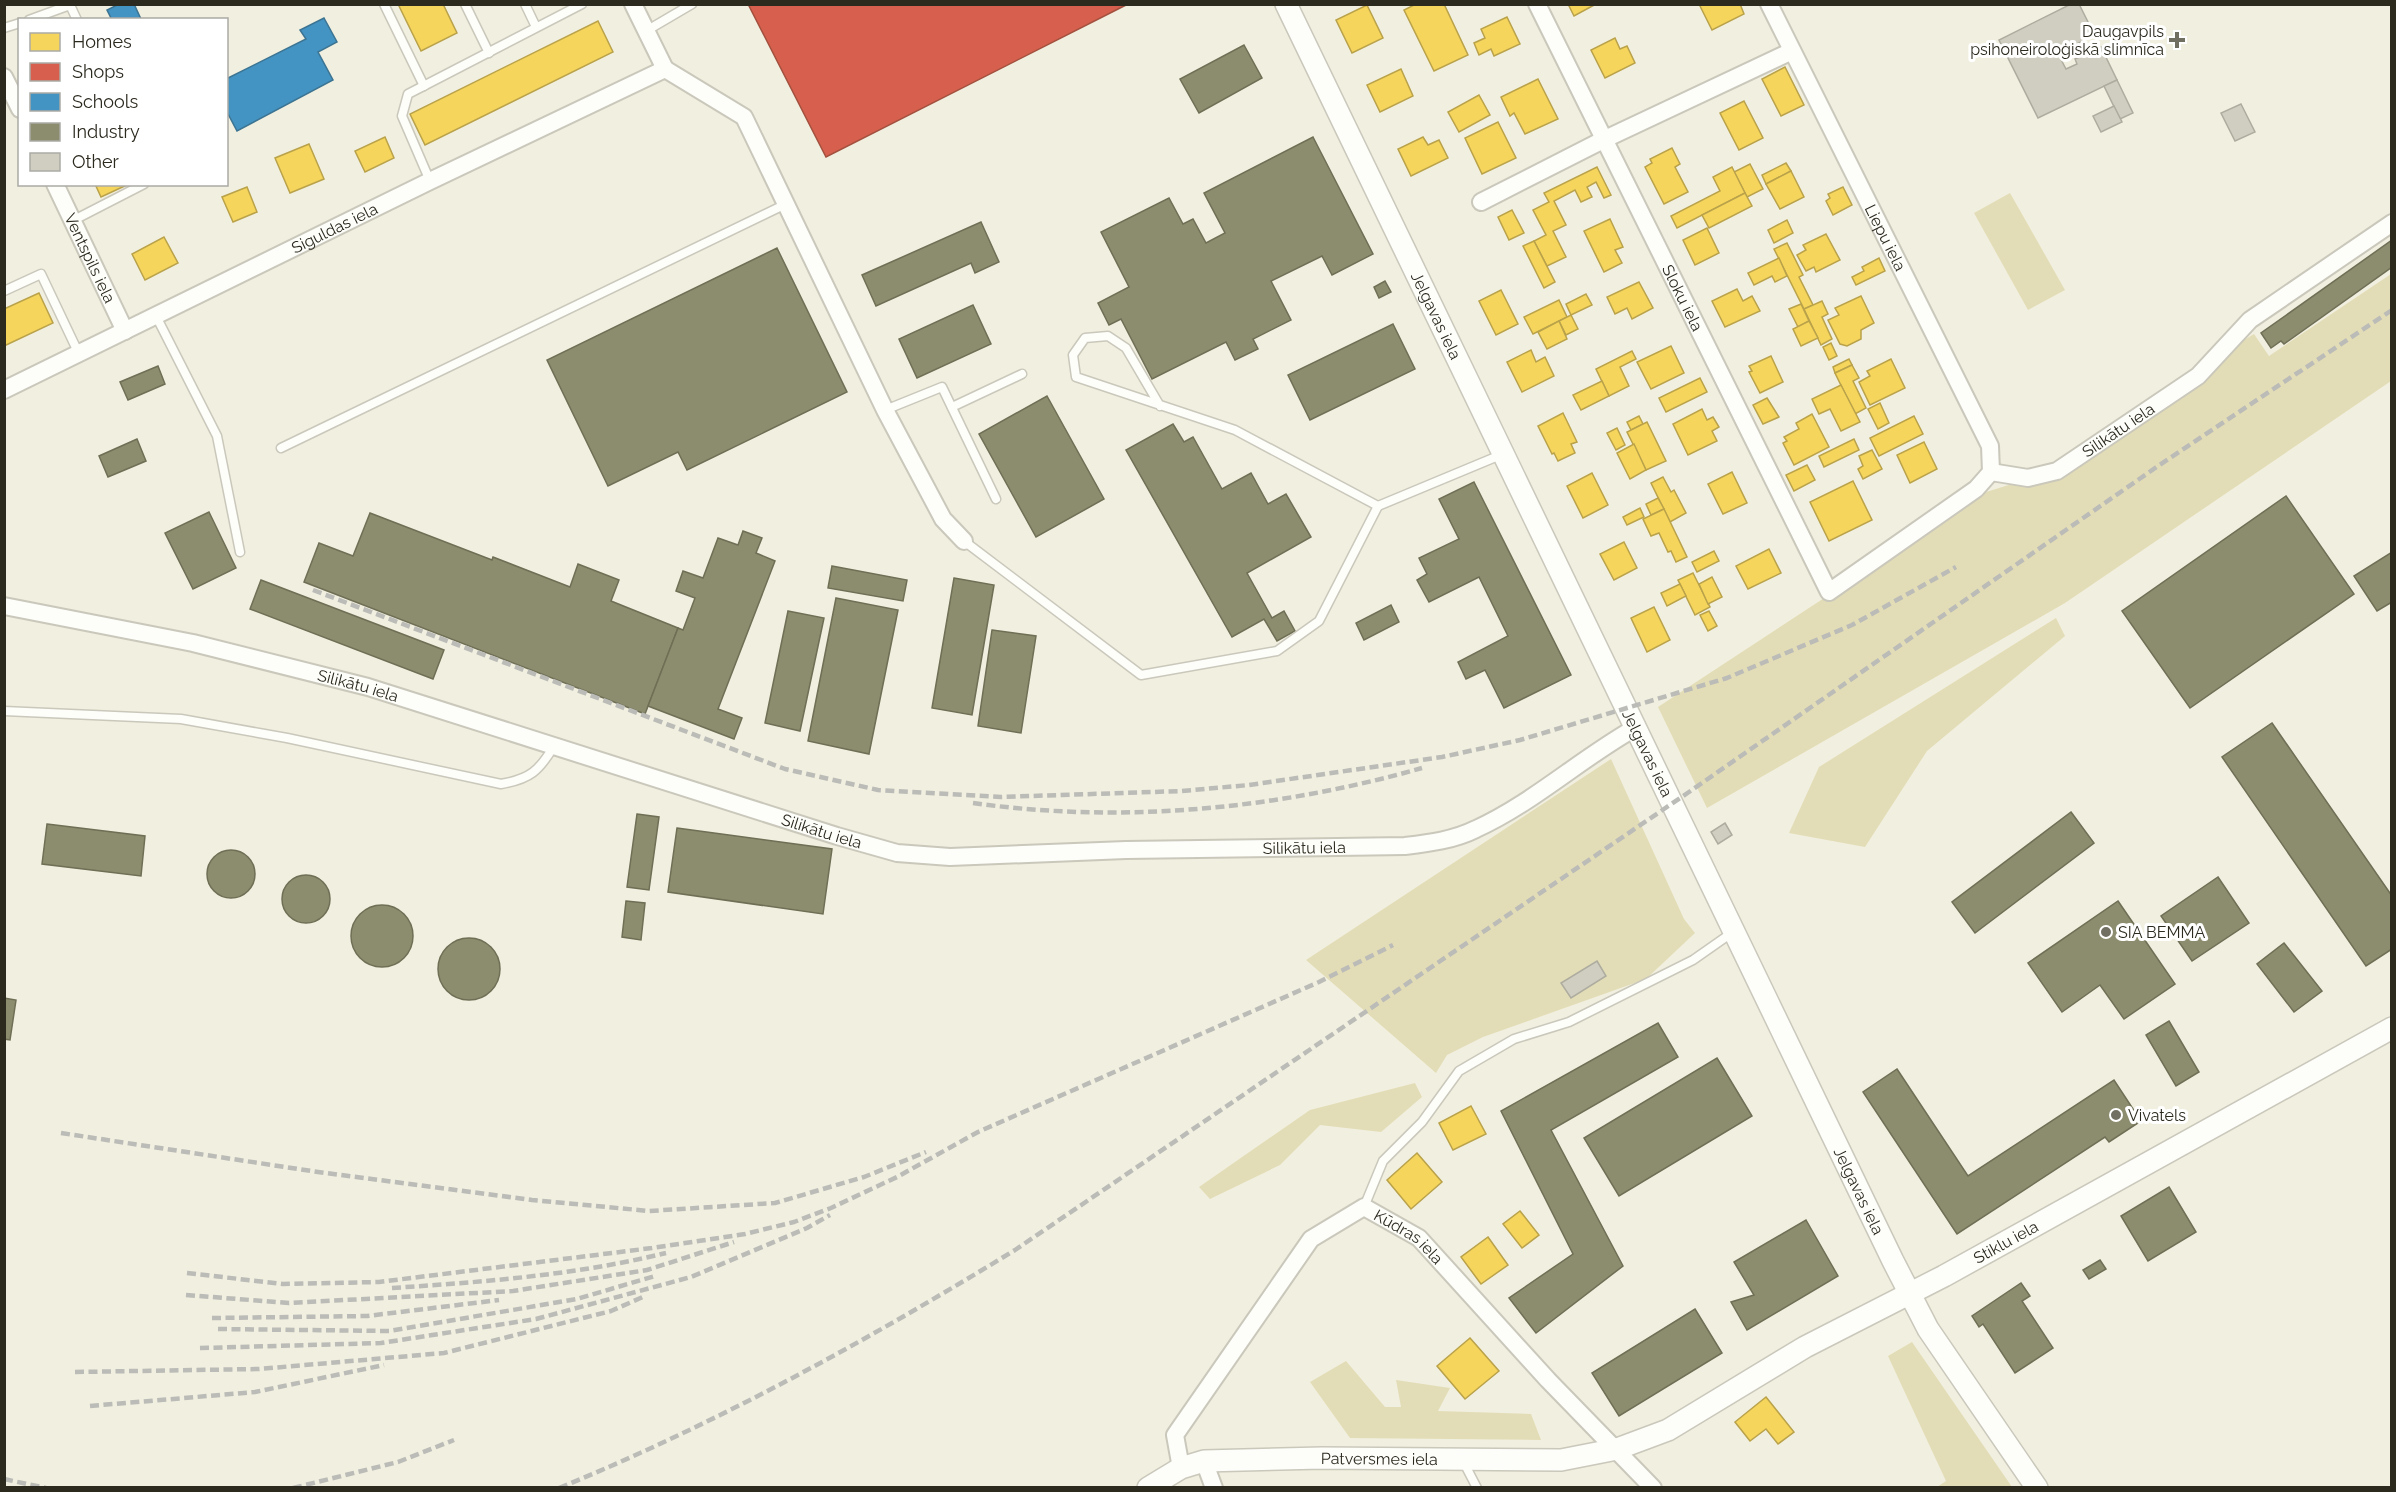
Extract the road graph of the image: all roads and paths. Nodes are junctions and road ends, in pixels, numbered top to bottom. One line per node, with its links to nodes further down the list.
1 (384, 4): 18 (lane)
2 (465, 4): 15 (lane)
3 (525, 4): 12 (lane)
4 (582, 4): 12 (lane)
5 (633, 4): 13 (street)
6 (692, 4): 13 (lane)
7 (1286, 4): 38 (street, Jelgavas iela)
8 (1537, 4): 20 (street, Sloku iela)
9 (1769, 4): 14 (street, Liepu iela)
10 (35, 18): 11 (lane)
11 (76, 18)
12 (537, 27): 15 (lane)
13 (646, 31): 16 (street)
14 (1792, 51): 20 (street); 39 (street, Liepu iela)
15 (489, 53): 18 (lane)
16 (665, 69): 21 (street, Siguldas iela); 25 (street)
17 (4, 77): 19 (street)
18 (424, 86): 21 (lane)
19 (18, 105)
20 (1603, 140): 24 (street); 39 (street, Sloku iela)
21 (430, 180): 29 (street, Siguldas iela)
22 (56, 186): 26 (street, Ventspils iela)
23 (140, 186): 26 (lane)
24 (1481, 202)
25 (786, 204): 36 (street); 37 (lane)
26 (72, 221): 30 (street, Ventspils iela)
27 (2391, 223): 39 (street, Silikātu iela)
28 (4, 291): 31 (lane)
29 (156, 316): 30 (street, Siguldas iela); 43 (lane)
30 (125, 332): 31 (street, Siguldas iela)
31 (79, 354): 33 (street, Siguldas iela)
32 (1022, 374): 35 (lane)
33 (4, 390)
34 (1160, 406): 34 (lane); 41 (lane)
35 (952, 407): 36 (lane); 40 (lane)
36 (885, 410): 42 (street)
37 (281, 447)
38 (1503, 454): 41 (lane); 46 (street, Jelgavas iela)
39 (1991, 472)
40 (996, 499)
41 (1378, 506): 42 (lane)
42 (964, 541)
43 (240, 552)
44 (4, 606): 47 (street, Silikātu iela)
45 (4, 711): 47 (lane)
46 (1635, 728): 47 (street, Silikātu iela); 48 (street, Jelgavas iela)
47 (554, 746)
48 (1734, 932): 50 (lane); 51 (street, Jelgavas iela)
49 (2391, 1028): 51 (street, Stiklu iela)
50 (1364, 1207): 52 (street, Kūdras iela); 55 (street, Kūdras iela)
51 (1911, 1293): 52 (street, Stiklu iela); 60 (street, Jelgavas iela)
52 (1617, 1449): 54 (street, Patversmes iela); 59 (street, Kūdras iela)
53 (1204, 1461): 54 (street, Patversmes iela); 55 (street, Patversmes iela); 57 (street)
54 (1463, 1461): 58 (lane)
55 (1181, 1468): 56 (street, Patversmes iela)
56 (1148, 1488)
57 (1214, 1488)
58 (1477, 1488)
59 (1653, 1488)
60 (2037, 1488)

